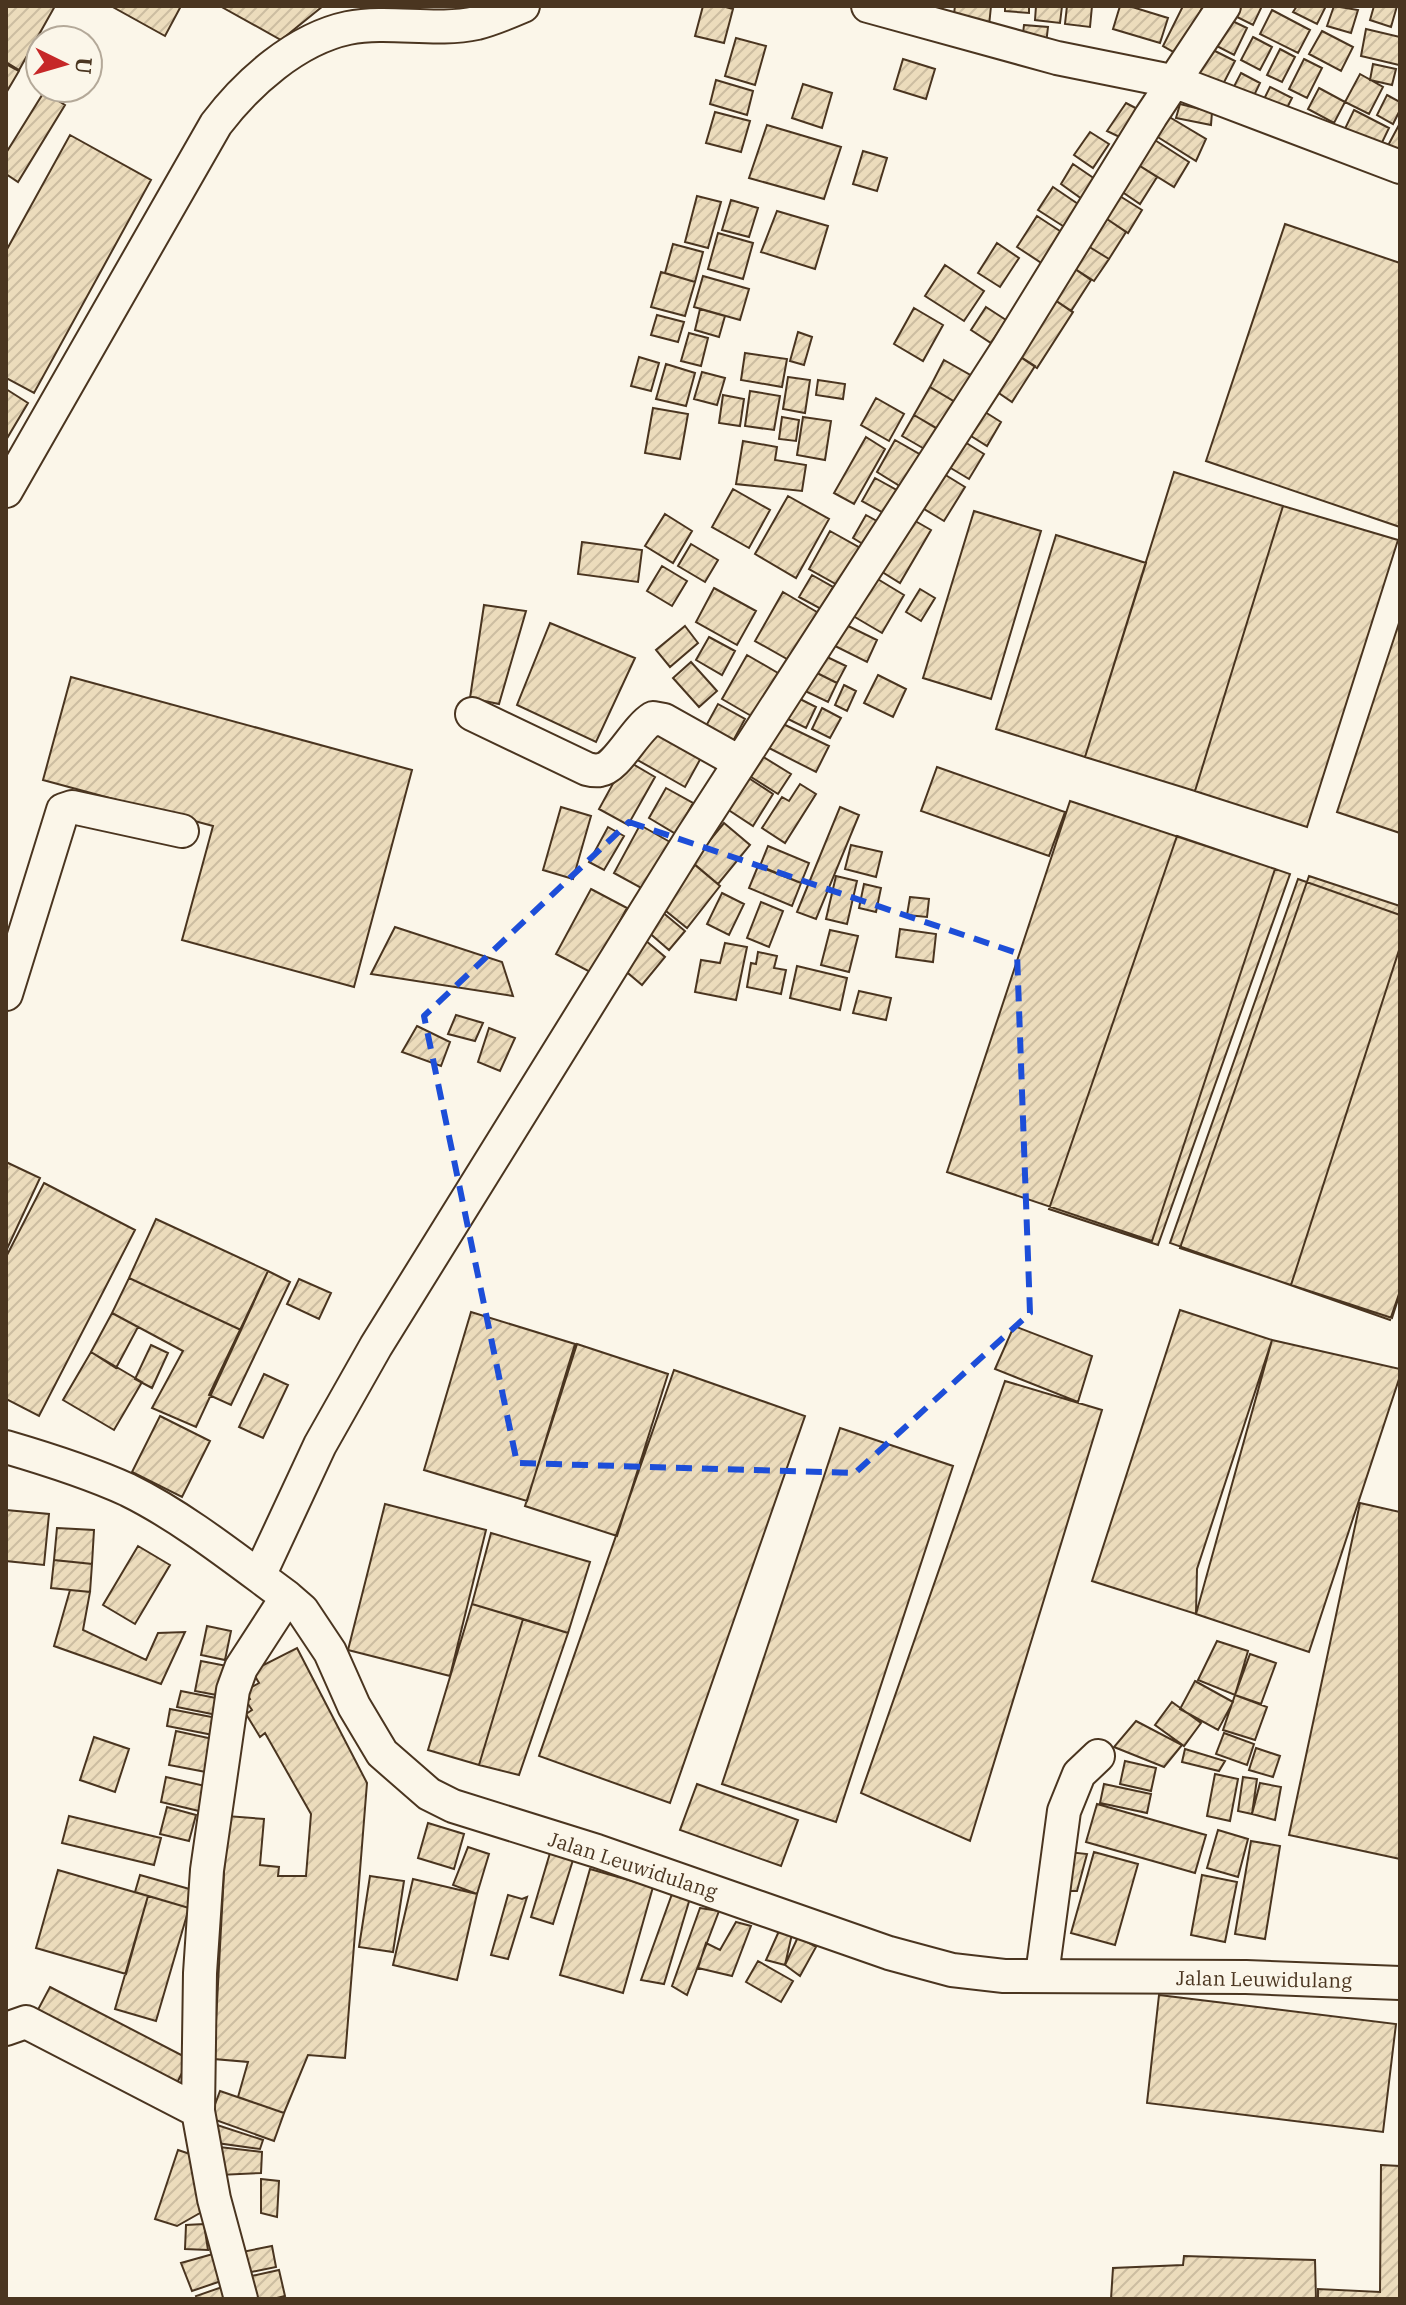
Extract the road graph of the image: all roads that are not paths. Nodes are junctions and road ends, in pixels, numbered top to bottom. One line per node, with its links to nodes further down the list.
1 (523, 6): 6 (street)
2 (868, 6): 4 (street)
3 (1224, 6): 4 (street)
4 (1164, 99): 5 (street); 8 (street)
5 (1400, 167)
6 (6, 491)
7 (472, 714): 8 (street)
8 (739, 762): 13 (street)
9 (182, 831): 10 (street)
10 (14, 947): 11 (street)
11 (6, 994)
12 (6, 1447): 13 (street, Jalan Leuwidulang)
13 (259, 1576): 14 (street, Jalan Leuwidulang)
14 (287, 1597): 16 (street, Jalan Leuwidulang); 19 (street)
15 (1098, 1756): 16 (street)
16 (1042, 1975): 17 (street, Jalan Leuwidulang)
17 (1400, 1983)
18 (6, 2029): 19 (street)
19 (198, 2111): 20 (street)
20 (241, 2299)

